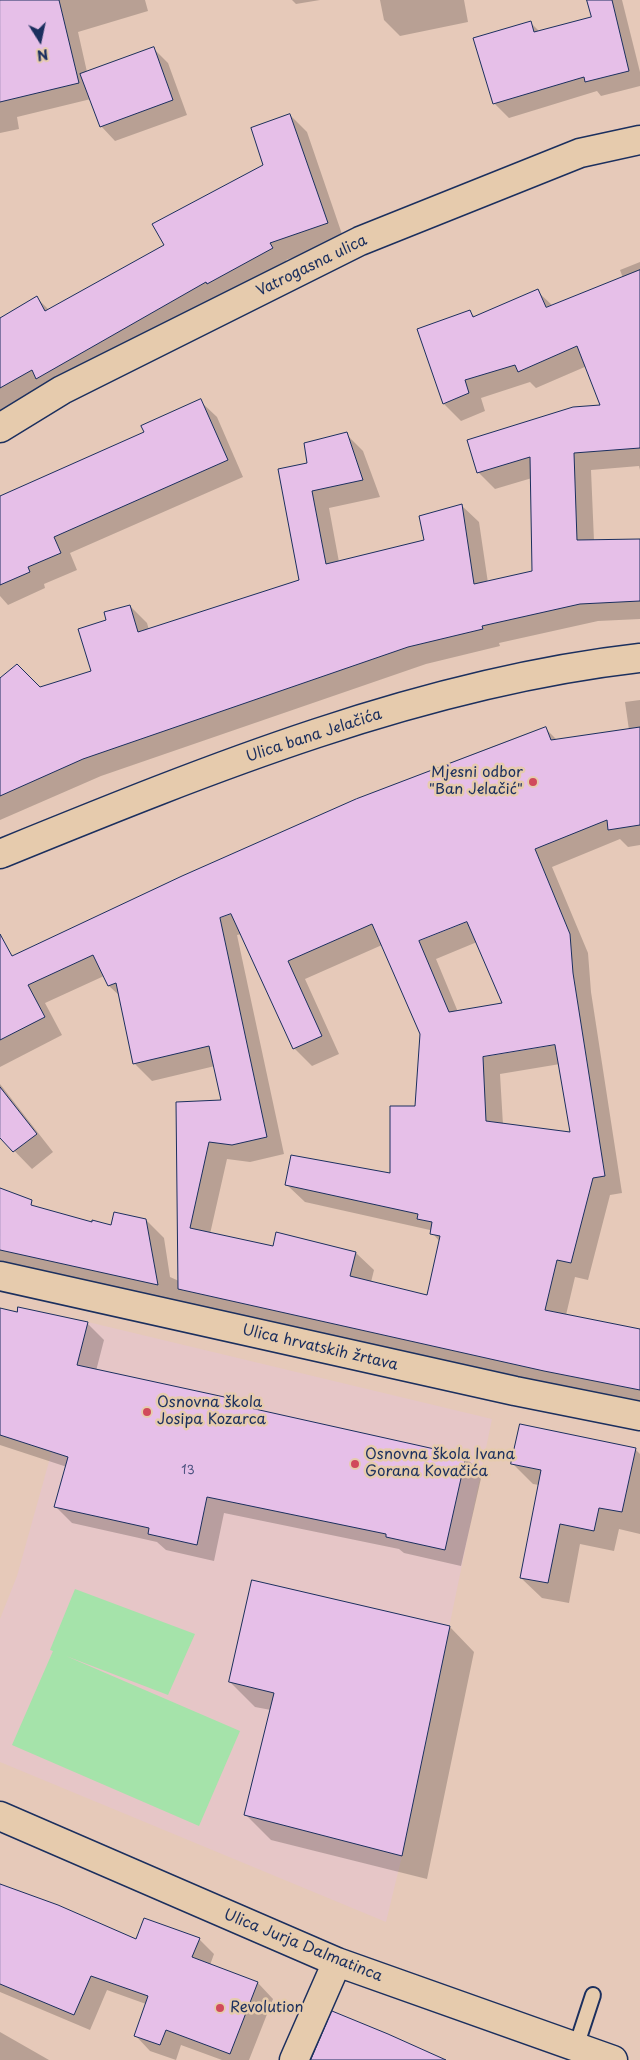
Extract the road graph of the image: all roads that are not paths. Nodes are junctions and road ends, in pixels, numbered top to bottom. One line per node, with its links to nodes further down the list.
1 (640, 140): 2 (street, Vatrogasna ulica)
2 (0, 428)
3 (640, 658): 4 (street, Ulica bana Jelačića)
4 (0, 854)
5 (0, 1276): 6 (street, Ulica hrvatskih žrtava)
6 (640, 1416)
7 (0, 1816): 8 (street, Ulica Jurja Dalmatinca)
8 (337, 1962): 10 (street, Ulica Jurja Dalmatinca); 11 (street)
9 (593, 1995): 10 (lane)
10 (576, 2047): 12 (street, Ulica Jurja Dalmatinca)
11 (294, 2060)
12 (612, 2060)

